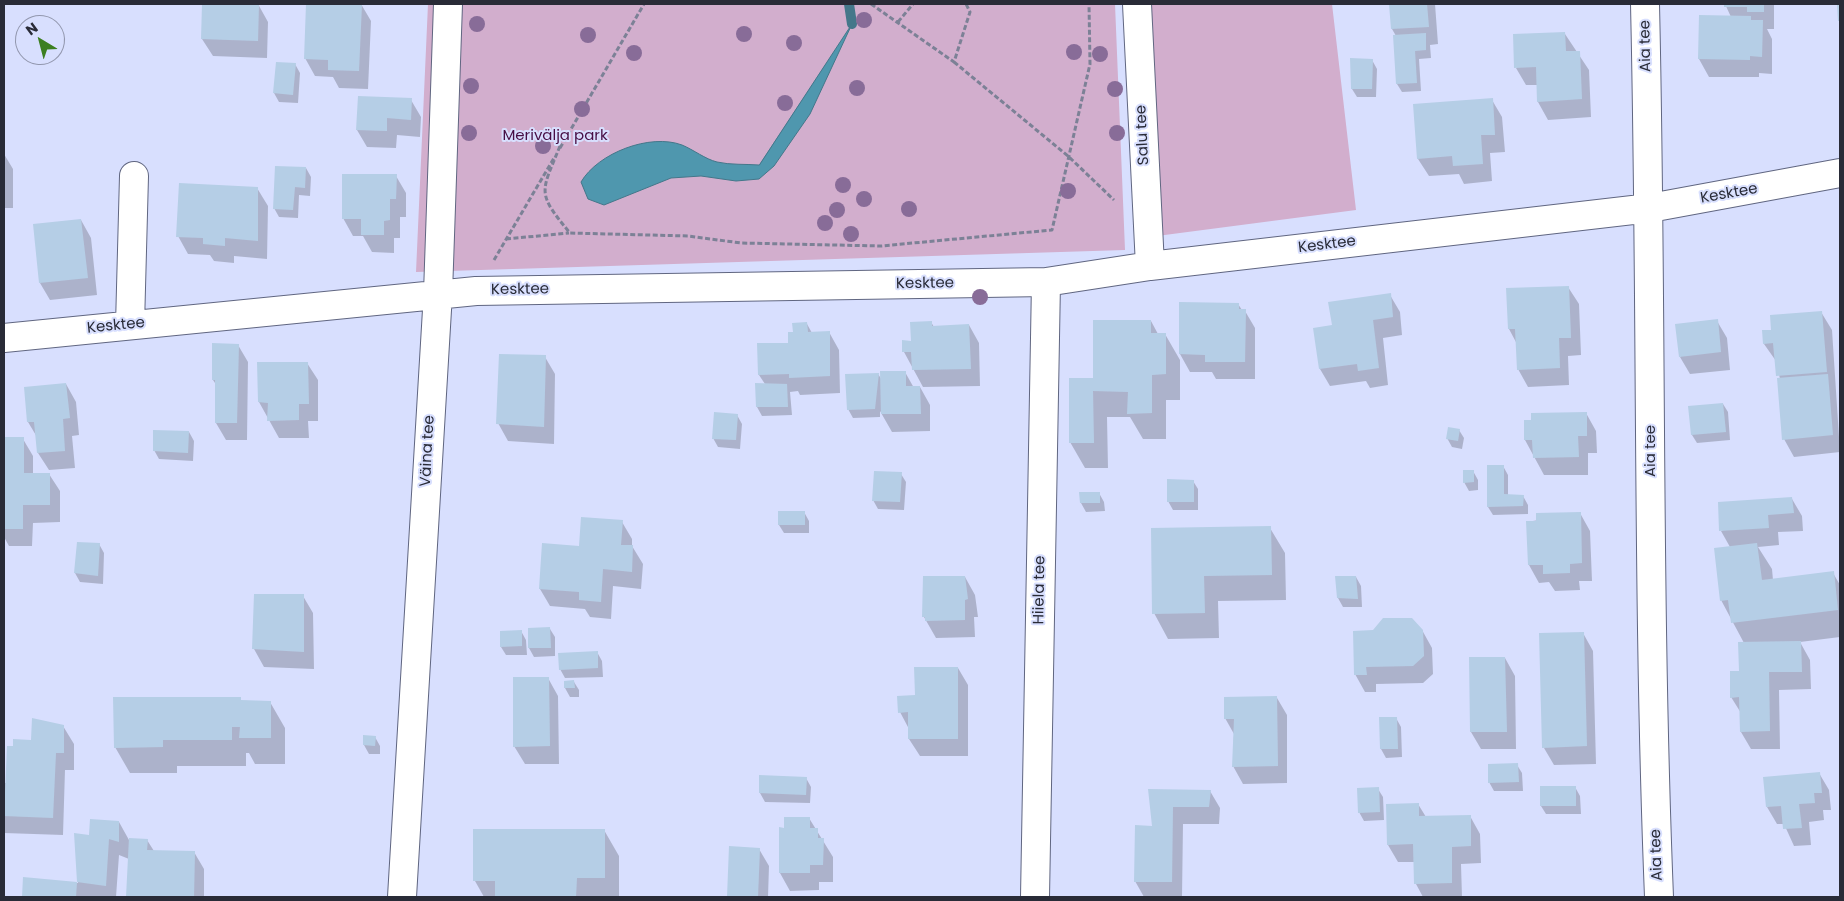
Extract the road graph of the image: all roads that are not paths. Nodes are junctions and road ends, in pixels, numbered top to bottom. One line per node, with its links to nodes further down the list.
1 (448, 4): 9 (street, Väina tee)
2 (1136, 4): 7 (street, Salu tee)
3 (1645, 4): 6 (street, Aia tee)
4 (1840, 173): 6 (street, Kesktee)
5 (134, 176): 10 (street)
6 (1650, 208): 7 (street, Kesktee); 14 (street, Aia tee)
7 (1150, 266): 8 (street, Kesktee)
8 (1046, 282): 9 (street, Kesktee); 13 (street, Hiiela tee)
9 (438, 293): 10 (street, Kesktee); 12 (street, Väina tee)
10 (130, 325): 11 (street, Kesktee)
11 (4, 338)
12 (402, 897)
13 (1035, 897)
14 (1659, 897)

